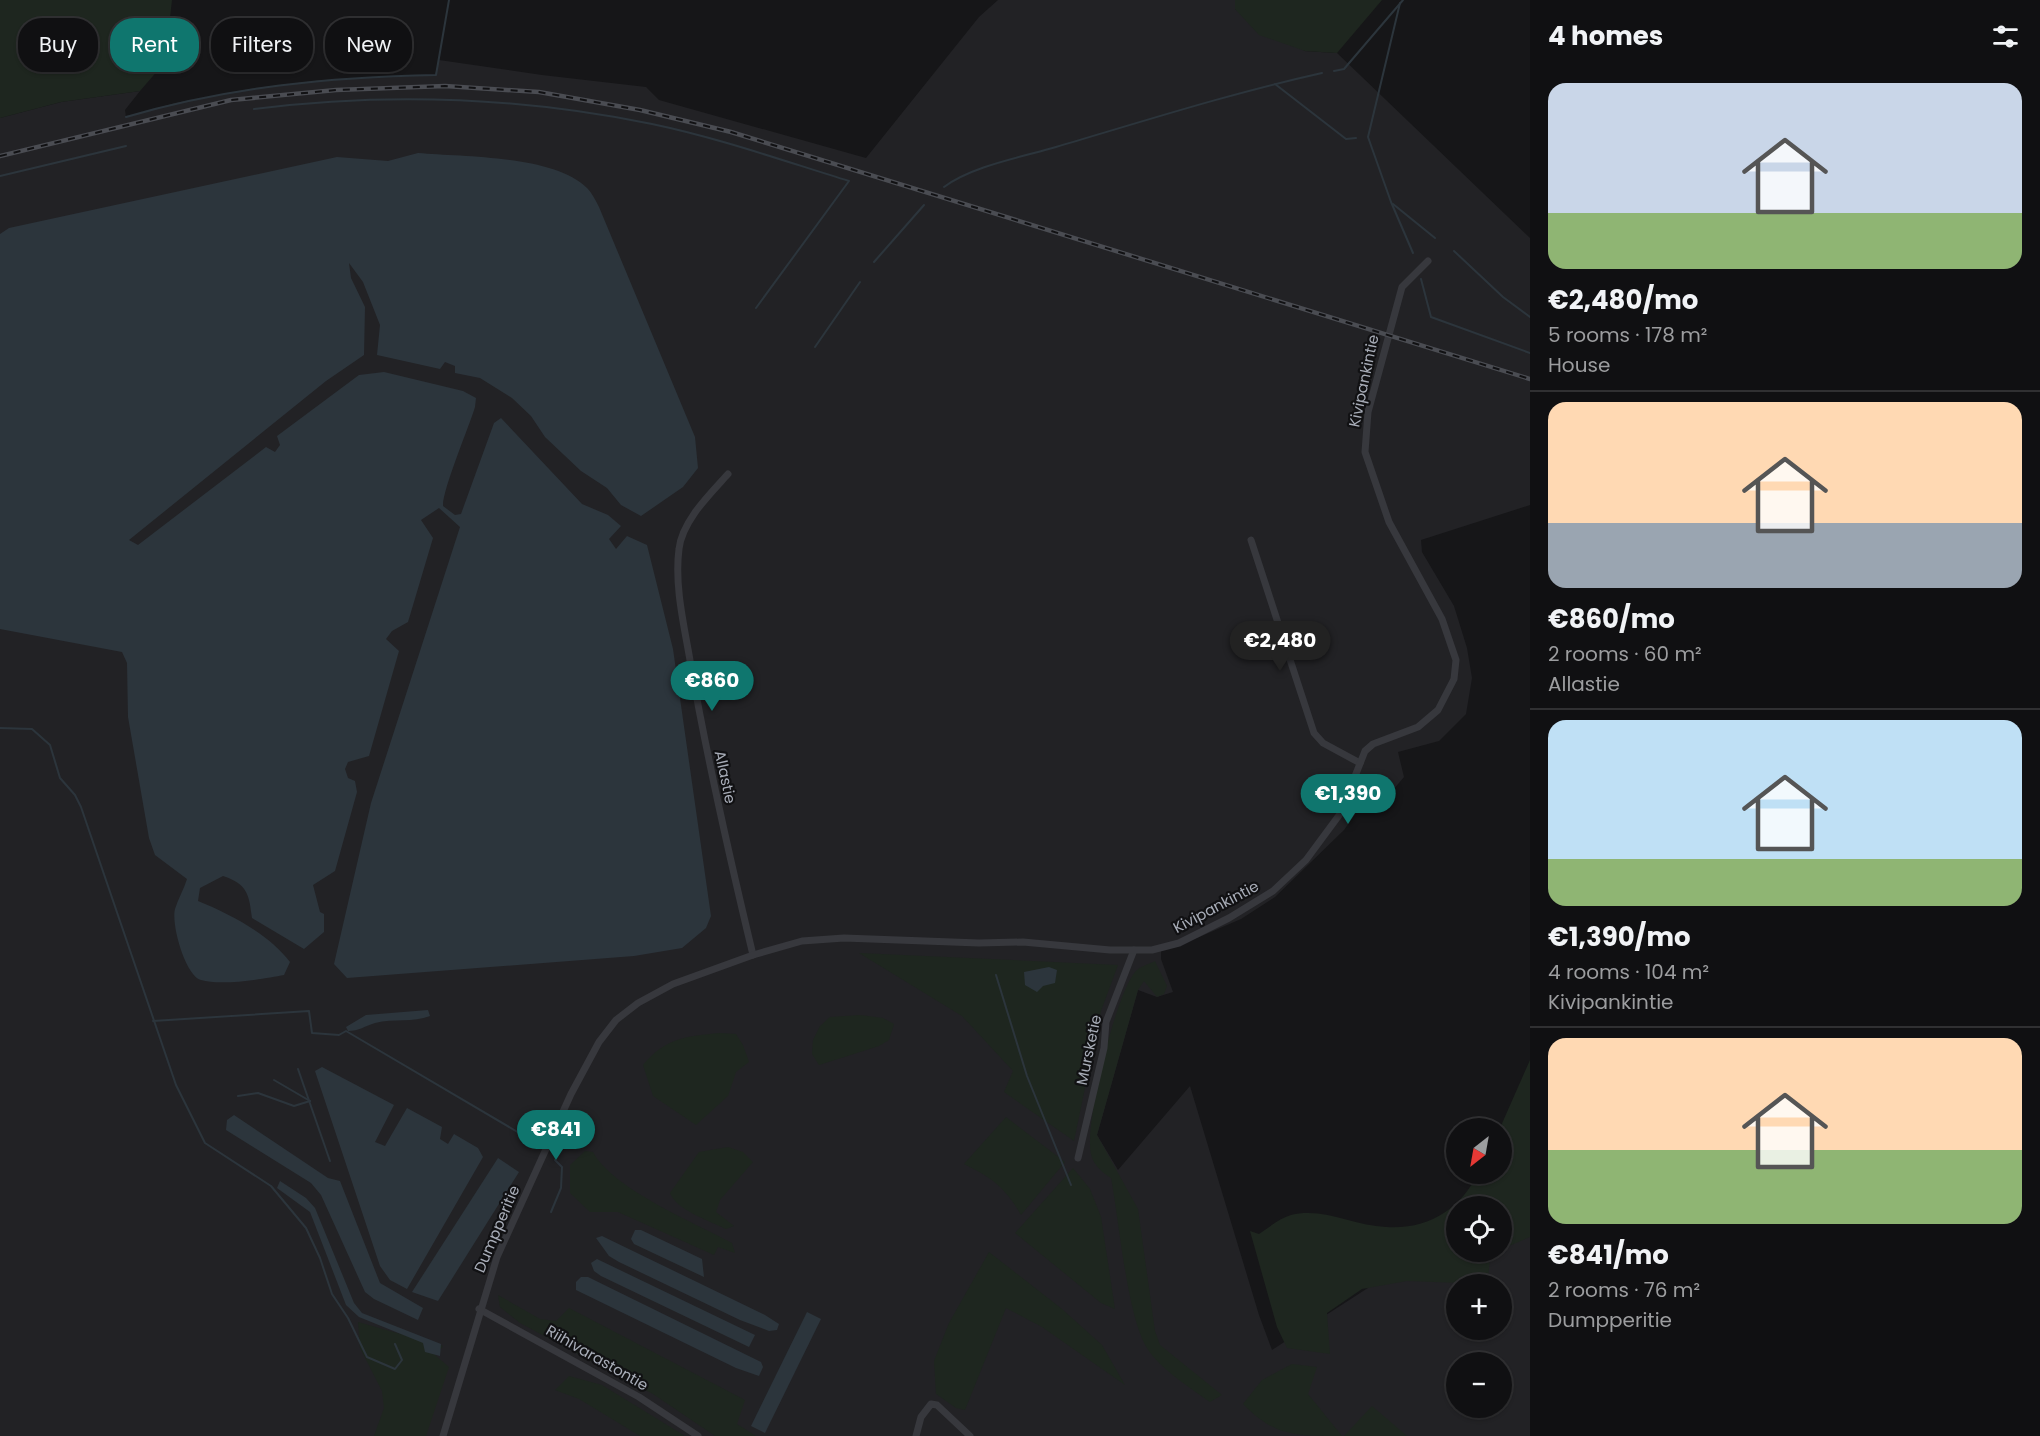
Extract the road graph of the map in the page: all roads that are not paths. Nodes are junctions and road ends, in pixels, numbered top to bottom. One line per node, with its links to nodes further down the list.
1 (1428, 261): 4 (street, Kivipankintie)
2 (728, 474): 6 (street, Allastie)
3 (1251, 540): 4 (street)
4 (1360, 763): 5 (street, Kivipankintie)
5 (1134, 950): 6 (street, Kivipankintie); 7 (street, Mursketie)
6 (753, 955): 8 (street, Dumpperitie)
7 (1078, 1158)
8 (479, 1309): 9 (street, Dumpperitie); 10 (street, Riihivarastontie)
9 (443, 1436)
10 (698, 1436)
11 (916, 1436): 12 (street)
12 (970, 1436)

